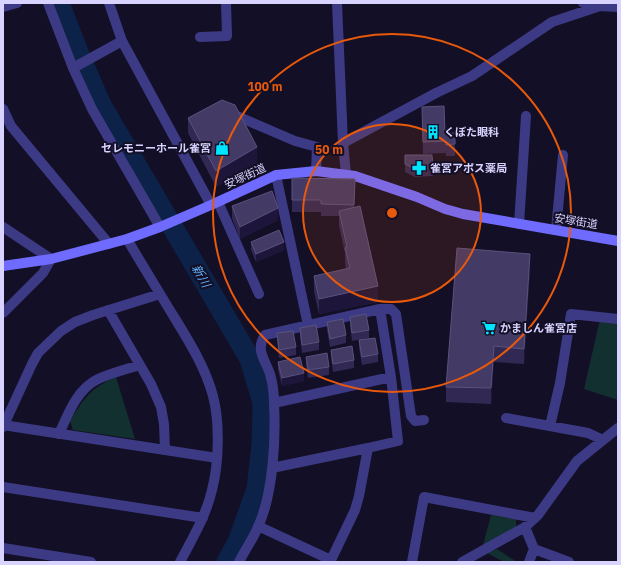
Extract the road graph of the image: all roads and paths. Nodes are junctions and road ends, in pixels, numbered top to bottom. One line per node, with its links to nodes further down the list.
1 (17, 3): 8 (street)
2 (48, 3): 12 (street)
3 (109, 3): 11 (street)
4 (226, 3): 10 (street)
5 (337, 3): 16 (street)
6 (583, 3): 7 (street)
7 (600, 6): 9 (street); 16 (street)
8 (3, 7)
9 (618, 7)
10 (200, 37)
11 (122, 41): 12 (street); 21 (street)
12 (75, 67): 22 (street)
13 (3, 109): 28 (street)
14 (237, 116): 18 (street)
15 (526, 116): 23 (street)
16 (343, 143): 19 (street)
17 (563, 155): 25 (street)
18 (316, 171): 19 (main road, 安塚街道); 20 (main road, 安塚街道)
19 (346, 174): 23 (main road, 安塚街道)
20 (276, 175): 21 (main road, 安塚街道); 37 (street)
21 (214, 204): 22 (main road, 安塚街道); 32 (street)
22 (167, 224): 26 (main road, 安塚街道)
23 (519, 224): 25 (main road, 安塚街道)
24 (3, 226): 29 (street)
25 (556, 230): 27 (main road, 安塚街道)
26 (127, 239): 28 (main road, 安塚街道); 31 (street)
27 (618, 240)
28 (109, 244): 29 (main road, 安塚街道)
29 (52, 259): 30 (main road, 安塚街道); 35 (street)
30 (3, 266)
31 (160, 294): 34 (street); 50 (street)
32 (259, 294)
33 (380, 309): 37 (street); 39 (street); 42 (street)
34 (108, 310): 38 (street); 43 (street)
35 (3, 313)
36 (618, 319): 44 (street)
37 (308, 325): 40 (street)
38 (140, 365): 46 (street); 49 (street)
39 (391, 377): 40 (street); 48 (street)
40 (274, 403): 51 (street)
41 (506, 418): 44 (street)
42 (424, 420)
43 (3, 426): 46 (street)
44 (550, 426): 47 (street)
45 (618, 428): 47 (street)
46 (59, 434): 49 (street)
47 (603, 440): 54 (street)
48 (368, 448): 51 (street); 59 (street)
49 (165, 450): 50 (street)
50 (217, 458): 53 (street)
51 (272, 468): 55 (street)
52 (3, 487): 53 (street)
53 (203, 518): 61 (street)
54 (535, 518): 56 (street); 63 (street)
55 (258, 526): 59 (street); 62 (street)
56 (525, 527): 58 (street); 64 (street)
57 (3, 548): 60 (street)
58 (534, 550): 65 (street); 66 (street)
59 (332, 561)
60 (91, 562)
61 (180, 562)
62 (239, 562)
63 (412, 562)
64 (462, 562)
65 (529, 562)
66 (569, 562)

